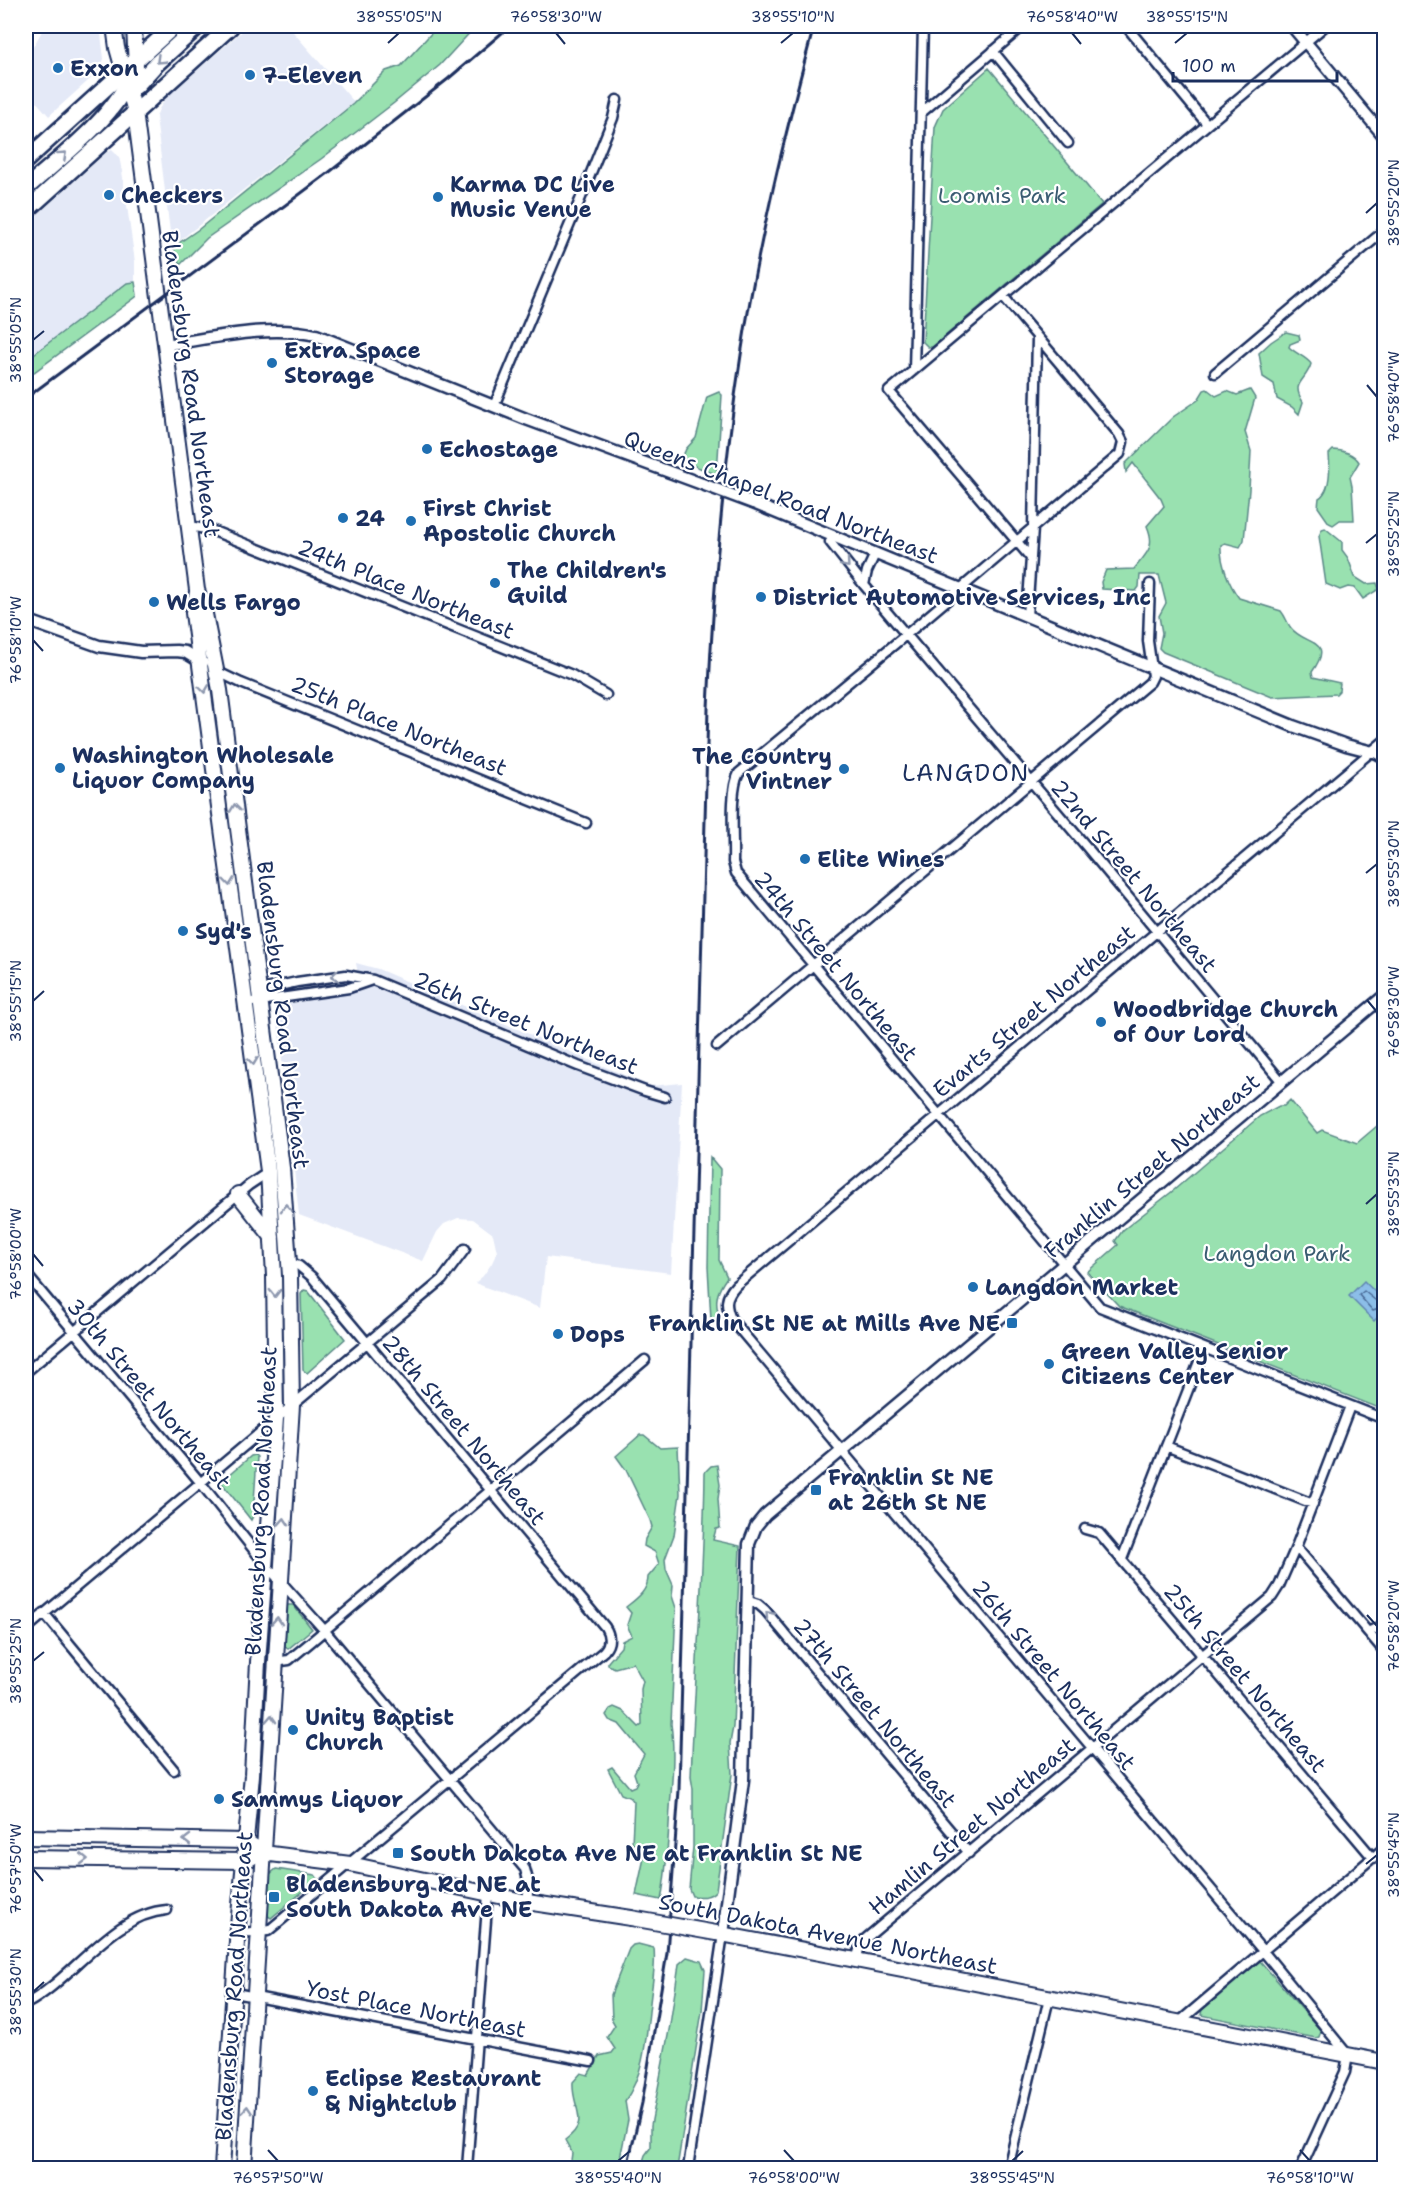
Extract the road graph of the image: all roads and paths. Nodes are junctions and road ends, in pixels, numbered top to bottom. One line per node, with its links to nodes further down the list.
1 (114, 26): 15 (main road, Bladensburg Road Northeast)
2 (134, 26): 14 (main road)
3 (174, 26): 14 (highway)
4 (231, 26): 12 (highway)
5 (923, 26): 19 (street)
6 (1023, 26): 13 (street)
7 (1126, 26): 20 (street)
8 (1292, 26): 11 (street)
9 (1325, 26): 11 (street)
10 (196, 27): 12 (highway); 16 (highway, one-way to 16)
11 (1305, 42): 20 (street); 21 (street)
12 (208, 46): 18 (highway)
13 (993, 51): 19 (street); 22 (street)
14 (136, 58): 15 (highway); 16 (highway)
15 (123, 70): 16 (main road, Bladensburg Road Northeast); 23 (highway)
16 (131, 86): 18 (main road, Bladensburg Road Northeast); 24 (highway, one-way to 16)
17 (617, 100): 32 (street)
18 (135, 112): 25 (highway); 29 (main road, Bladensburg Road Northeast)
19 (921, 113): 30 (street)
20 (1208, 124): 27 (street)
21 (1384, 136)
22 (1068, 143)
23 (26, 160)
24 (26, 188)
25 (26, 211)
26 (1384, 231): 31 (street)
27 (1003, 296): 28 (street); 30 (street)
28 (1037, 337): 34 (street); 34 (street)
29 (165, 345): 32 (street, Queens Chapel Road Northeast); 33 (main road, Bladensburg Road Northeast)
30 (914, 370): 36 (street)
31 (1215, 373)
32 (494, 406): 37 (street, Queens Chapel Road Northeast, bridge)
33 (189, 526): 42 (main road, Bladensburg Road Northeast); 49 (street, 24th Place Northeast)
34 (1033, 528): 36 (street); 38 (street)
35 (830, 542): 40 (street, 22nd Street Northeast, one-way to 40)
36 (1017, 542): 38 (street); 41 (street)
37 (875, 554): 40 (street); 41 (street, Queens Chapel Road Northeast)
38 (1030, 557): 43 (street)
39 (1149, 584): 47 (street)
40 (864, 585): 45 (street, 22nd Street Northeast)
41 (960, 589): 43 (street, Queens Chapel Road Northeast); 45 (street)
42 (197, 590): 46 (main road, Bladensburg Road Northeast); 48 (main road, Bladensburg Road Northeast)
43 (1027, 616): 47 (street, Queens Chapel Road Northeast)
44 (26, 620): 46 (street, 25th Place Northeast)
45 (907, 634): 53 (street, 22nd Street Northeast); 58 (street, 24th Street Northeast)
46 (200, 661): 48 (street, 25th Place Northeast); 56 (main road, Bladensburg Road Northeast, one-way to 56)
47 (1152, 668): 51 (street, Queens Chapel Road Northeast); 53 (street)
48 (216, 671): 54 (street, 25th Place Northeast); 55 (main road, Bladensburg Road Northeast, one-way to 48)
49 (606, 695)
50 (1384, 741): 51 (street, Evarts Street Northeast)
51 (1373, 752): 52 (street); 57 (street, Evarts Street Northeast)
52 (1384, 758)
53 (1031, 782): 57 (street, 22nd Street Northeast); 58 (street)
54 (586, 823)
55 (240, 845): 56 (main road); 60 (main road, Bladensburg Road Northeast)
56 (225, 847): 62 (main road, Bladensburg Road Northeast, one-way to 62)
57 (1157, 931): 64 (street, 22nd Street Northeast); 66 (street, Evarts Street Northeast)
58 (812, 966): 63 (street); 66 (street, 24th Street Northeast)
59 (373, 980): 60 (street, 26th Street Northeast); 60 (street, 26th Street Northeast, one-way to 60); 65 (street, 26th Street Northeast)
60 (260, 996): 62 (street, 26th Street Northeast); 67 (main road, Bladensburg Road Northeast)
61 (1384, 996): 64 (street, Franklin Street Northeast)
62 (244, 999): 68 (main road, Bladensburg Road Northeast, one-way to 68)
63 (717, 1046)
64 (1282, 1082): 74 (street, Franklin Street Northeast)
65 (666, 1097)
66 (938, 1115): 74 (street, 24th Street Northeast); 76 (street, Evarts Street Northeast)
67 (282, 1168): 68 (street); 73 (main road, Bladensburg Road Northeast, one-way to 67)
68 (268, 1172): 69 (street); 70 (main road, Bladensburg Road Northeast)
69 (238, 1194): 70 (main road); 77 (street)
70 (272, 1237): 72 (main road, Bladensburg Road Northeast)
71 (465, 1249): 78 (street)
72 (273, 1259): 73 (street, 28th Street Northeast); 84 (main road, Bladensburg Road Northeast, one-way to 84)
73 (289, 1262): 78 (street, 28th Street Northeast); 82 (main road, Bladensburg Road Northeast)
74 (1064, 1265): 79 (street, 24th Street Northeast); 87 (street, Franklin Street Northeast)
75 (26, 1274): 77 (street, 30th Street Northeast)
76 (731, 1319): 87 (street, 26th Street Northeast)
77 (73, 1332): 81 (street); 88 (street, 30th Street Northeast)
78 (367, 1343): 82 (street); 89 (street, 28th Street Northeast)
79 (1204, 1349): 83 (street); 86 (street)
80 (645, 1360): 89 (street)
81 (26, 1372)
82 (292, 1405): 84 (street); 95 (main road, Bladensburg Road Northeast, one-way to 82)
83 (1350, 1406): 85 (street); 90 (street, Hamlin Street Northeast)
84 (276, 1419): 88 (street); 94 (main road, Bladensburg Road Northeast)
85 (1384, 1419)
86 (1166, 1446): 90 (street); 93 (street)
87 (842, 1451): 96 (street, Franklin Street Northeast); 105 (street, 26th Street Northeast)
88 (200, 1482): 94 (street, 30th Street Northeast); 97 (street)
89 (491, 1491): 100 (street); 107 (street, 28th Street Northeast)
90 (1313, 1504): 92 (street, Hamlin Street Northeast)
91 (1085, 1529): 93 (street, 25th Street Northeast)
92 (1296, 1547): 101 (street); 103 (street, Hamlin Street Northeast)
93 (1122, 1560): 103 (street, 25th Street Northeast)
94 (265, 1564): 95 (street, 30th Street Northeast); 110 (main road, Bladensburg Road Northeast)
95 (280, 1580): 100 (street, 30th Street Northeast); 104 (main road, Bladensburg Road Northeast, one-way to 95)
96 (749, 1602): 113 (street, 27th Street Northeast, one-way to 96); 124 (street, Franklin Street Northeast)
97 (44, 1613): 99 (street); 106 (street)
98 (1384, 1627): 101 (street)
99 (26, 1629)
100 (324, 1631): 104 (street); 107 (street, 30th Street Northeast)
101 (1368, 1632): 102 (street)
102 (1384, 1652)
103 (1203, 1656): 105 (street, Hamlin Street Northeast); 115 (street, 25th Street Northeast)
104 (274, 1662): 112 (main road, Bladensburg Road Northeast, one-way to 104)
105 (1093, 1749): 113 (street, Hamlin Street Northeast); 125 (street, 26th Street Northeast)
106 (174, 1770)
107 (450, 1780): 118 (street); 120 (street, 30th Street Northeast)
108 (26, 1837): 109 (main road)
109 (164, 1839): 110 (main road, one-way to 109); 116 (main road)
110 (246, 1841): 112 (main road, South Dakota Avenue Northeast); 117 (main road, Bladensburg Road Northeast)
111 (1384, 1848): 115 (street)
112 (263, 1853): 117 (main road, South Dakota Avenue Northeast); 118 (main road, South Dakota Avenue Northeast); 122 (main road, Bladensburg Road Northeast)
113 (969, 1853): 126 (street, Hamlin Street Northeast)
114 (26, 1858): 116 (main road, South Dakota Avenue Northeast, one-way to 116)
115 (1373, 1858): 125 (street)
116 (163, 1860): 117 (main road, South Dakota Avenue Northeast)
117 (244, 1860): 123 (main road, Bladensburg Road Northeast)
118 (350, 1864): 119 (main road, South Dakota Avenue Northeast); 122 (street)
119 (488, 1894): 120 (main road, South Dakota Avenue Northeast); 132 (street)
120 (527, 1902): 124 (main road, South Dakota Avenue Northeast, bridge)
121 (167, 1910): 130 (street)
122 (258, 1932): 123 (street); 128 (main road, Bladensburg Road Northeast)
123 (238, 1933): 127 (main road, Bladensburg Road Northeast)
124 (719, 1933): 126 (main road, South Dakota Avenue Northeast); 139 (street)
125 (1263, 1951): 131 (street); 133 (street, 26th Street Northeast)
126 (855, 1961): 129 (main road, South Dakota Avenue Northeast)
127 (235, 1993): 128 (street, Yost Place Northeast); 136 (main road, Bladensburg Road Northeast)
128 (255, 1996): 132 (street, Yost Place Northeast); 137 (main road, Bladensburg Road Northeast, one-way to 128)
129 (1049, 1998): 131 (main road, South Dakota Avenue Northeast); 140 (street)
130 (26, 2004)
131 (1178, 2023): 133 (main road, South Dakota Avenue Northeast)
132 (476, 2039): 134 (street, Yost Place Northeast); 138 (street)
133 (1348, 2055): 135 (main road, South Dakota Avenue Northeast); 141 (street)
134 (591, 2061)
135 (1384, 2062)
136 (222, 2169)
137 (244, 2169)
138 (467, 2169)
139 (688, 2169)
140 (1008, 2169)
141 (1301, 2169)

